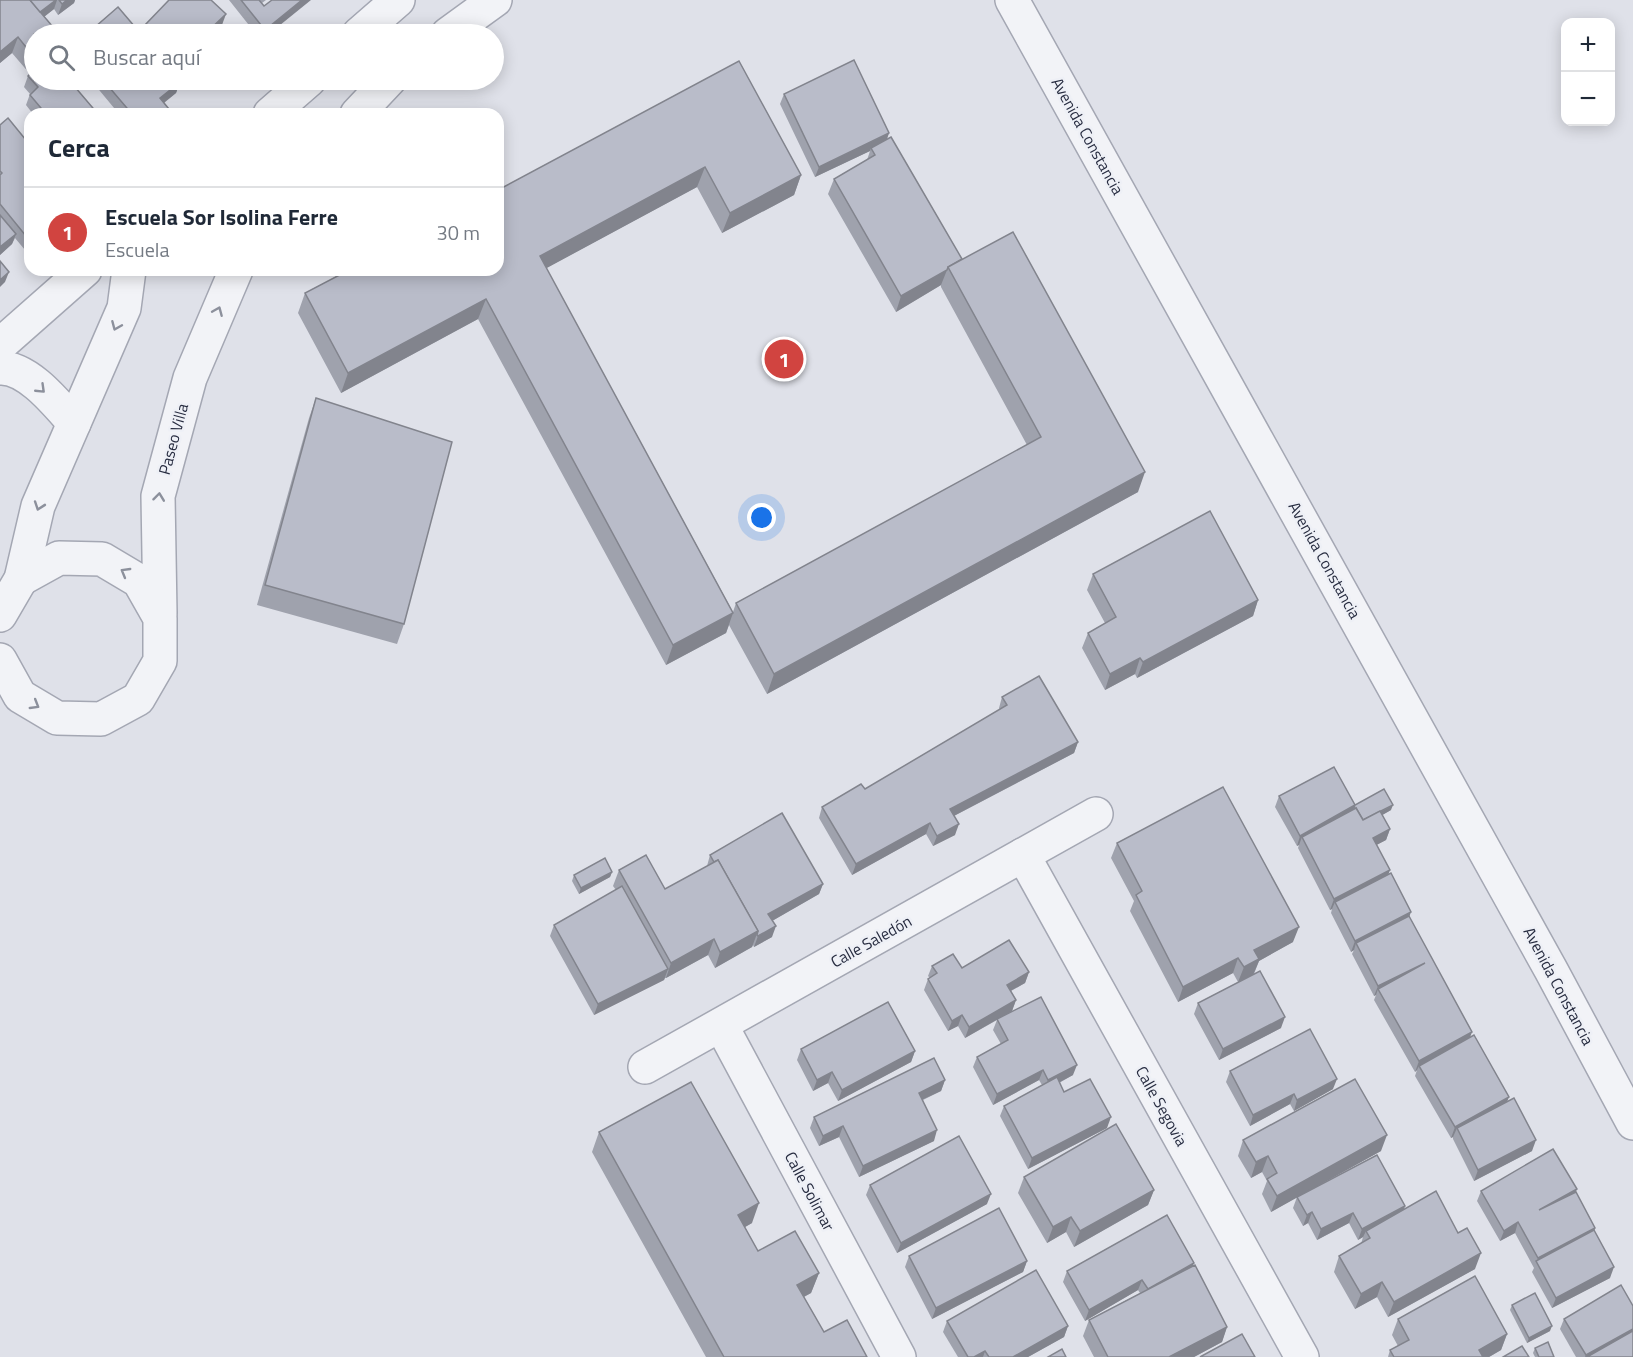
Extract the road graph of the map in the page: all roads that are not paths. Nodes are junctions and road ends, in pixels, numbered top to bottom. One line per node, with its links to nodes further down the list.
1 (398, 0): 4 (street)
2 (495, 0): 5 (street)
3 (1012, 0): 24 (street, Avenida Constancia)
4 (370, 24)
5 (462, 24)
6 (298, 90): 8 (street)
7 (380, 90): 9 (street)
8 (277, 108)
9 (363, 108)
10 (78, 276): 13 (street)
11 (128, 276): 15 (street, one-way to 15)
12 (233, 276): 18 (street, Paseo Villa, one-way to 12)
13 (0, 345)
14 (0, 368): 15 (street, one-way to 15)
15 (74, 423): 16 (street, one-way to 16)
16 (21, 579): 17 (street); 18 (street, one-way to 16)
17 (0, 615)
18 (160, 618): 19 (street, Paseo Villa, one-way to 18)
19 (0, 660)
20 (1096, 814): 21 (street, Calle Saledón)
21 (1023, 855): 22 (street, Calle Saledón); 26 (street, Calle Segovia)
22 (721, 1024): 23 (street, Calle Saledón); 25 (street, Calle Solimar)
23 (645, 1067)
24 (1633, 1123)
25 (899, 1357)
26 (1302, 1357)

